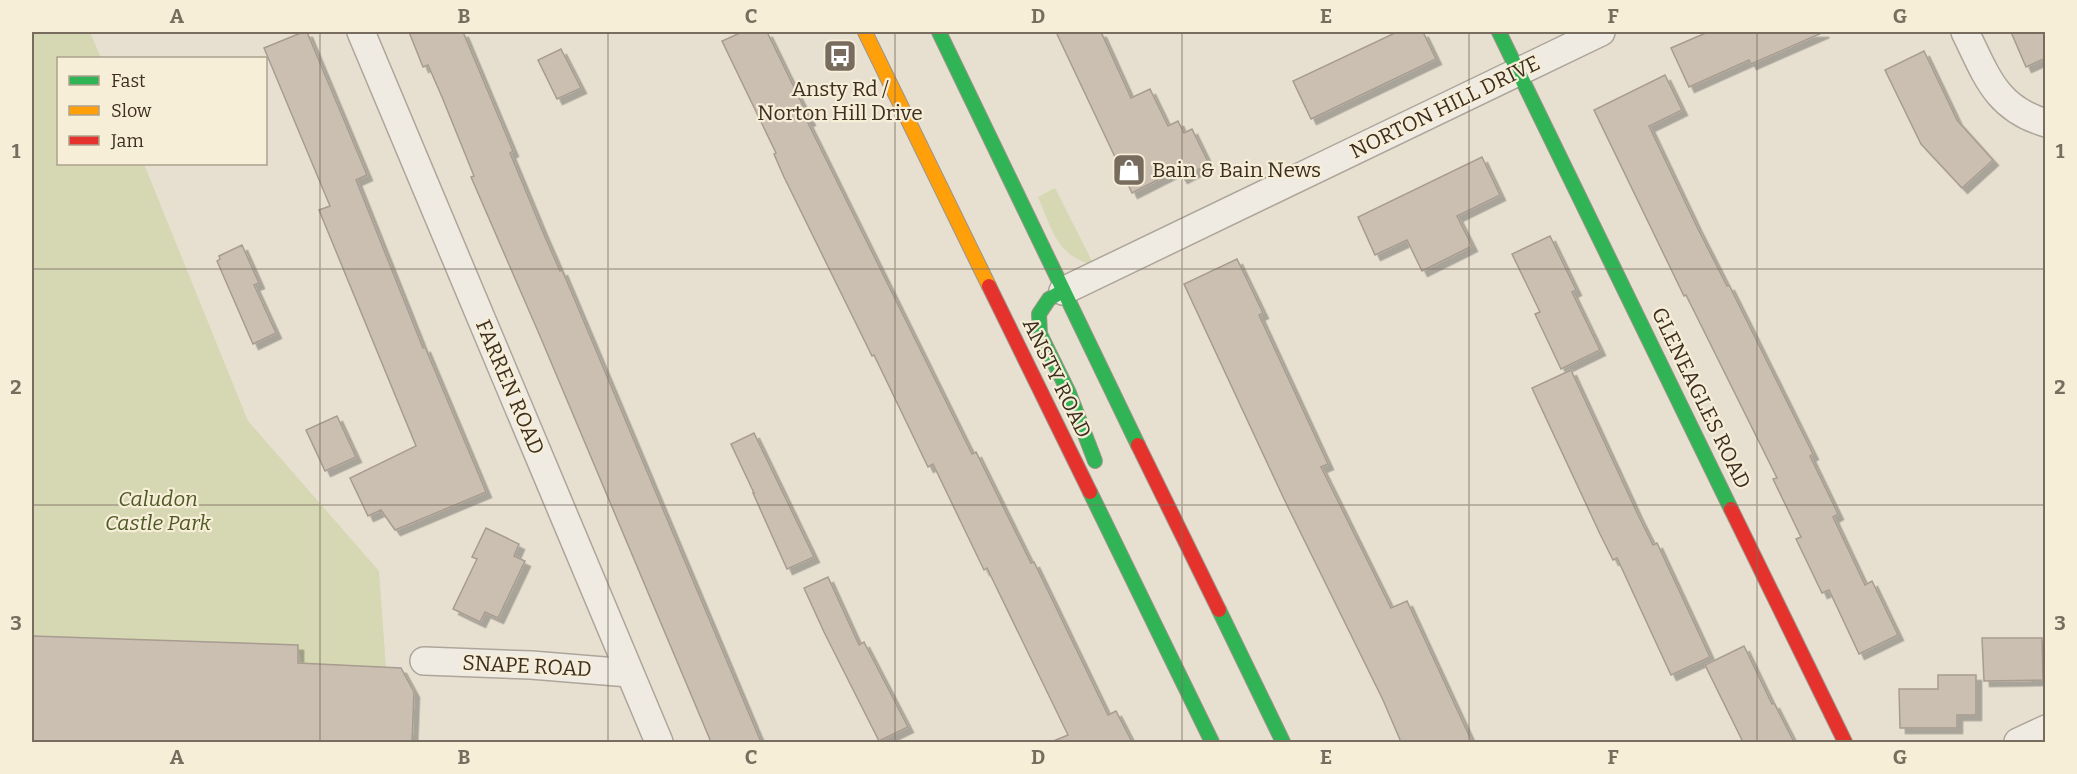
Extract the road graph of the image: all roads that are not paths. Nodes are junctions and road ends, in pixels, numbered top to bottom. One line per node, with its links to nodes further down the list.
1 (361, 32): 14 (street, FARREN ROAD)
2 (865, 32): 12 (main road, ANSTY ROAD)
3 (939, 32): 9 (main road, ANSTY ROAD)
4 (1499, 32): 7 (main road, GLENEAGLES ROAD)
5 (1601, 32): 7 (street, NORTON HILL DRIVE)
6 (1965, 32): 8 (street)
7 (1519, 72): 9 (street, NORTON HILL DRIVE); 19 (main road, GLENEAGLES ROAD)
8 (2046, 123)
9 (1063, 291): 10 (main road); 18 (main road, ANSTY ROAD)
10 (1102, 478)
11 (1114, 510): 12 (main road)
12 (1137, 591): 17 (main road, ANSTY ROAD)
13 (424, 661): 14 (street, SNAPE ROAD)
14 (629, 673): 16 (street, FARREN ROAD)
15 (2046, 729): 20 (street)
16 (659, 742)
17 (1212, 742)
18 (1283, 742)
19 (1845, 742)
20 (2019, 742)

